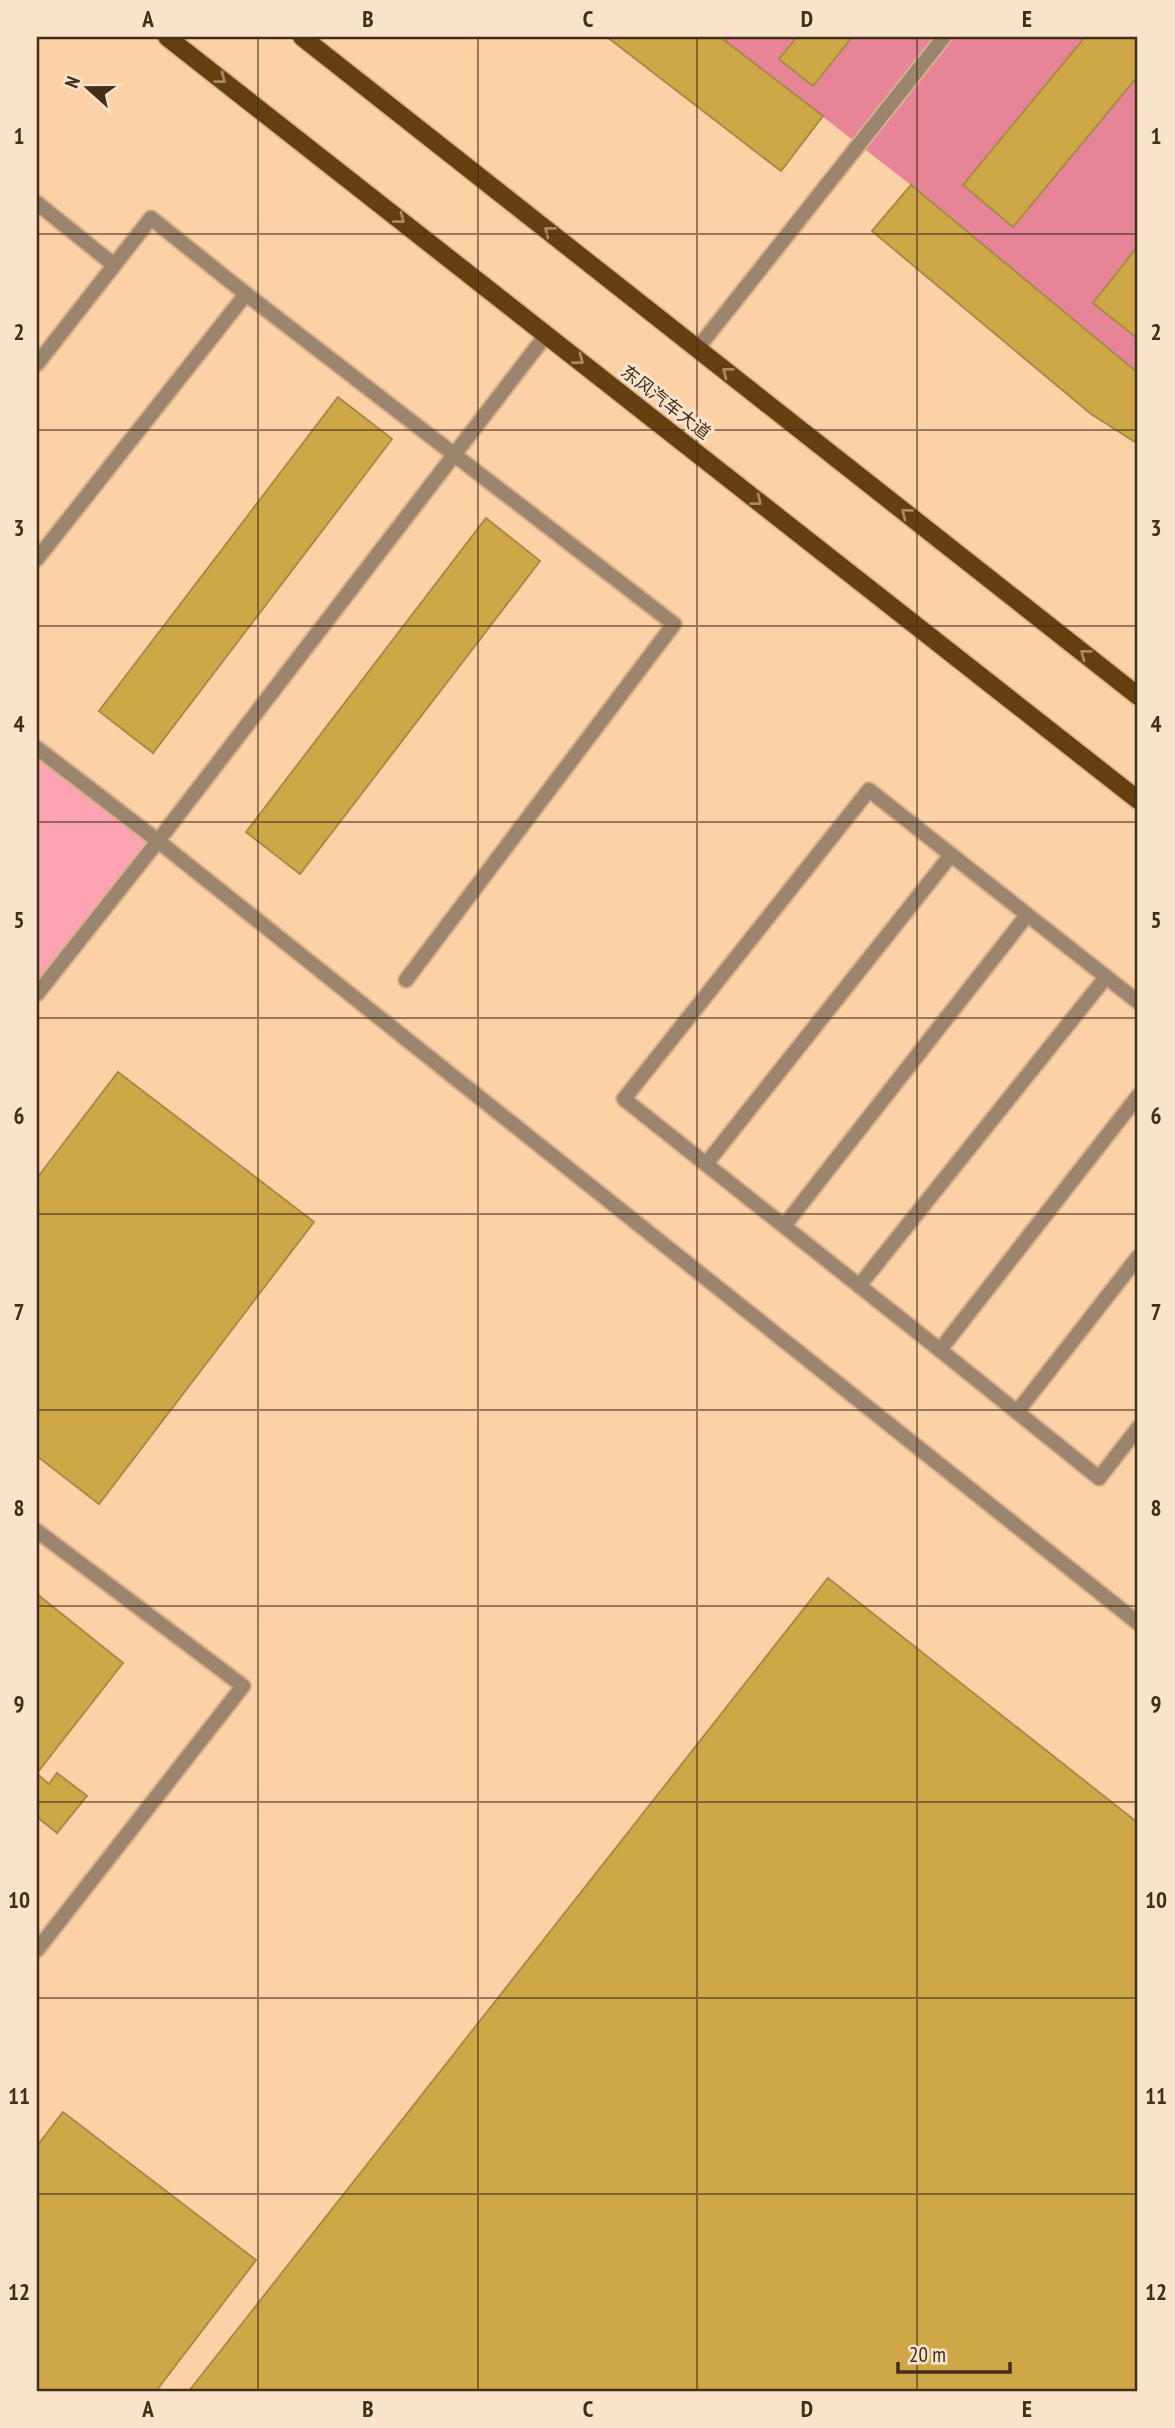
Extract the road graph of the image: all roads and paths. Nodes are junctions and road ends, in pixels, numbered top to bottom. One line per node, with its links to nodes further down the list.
1 (167, 37): 7 (main road, 东风汽车大道, one-way to 7)
2 (302, 37): 8 (main road, one-way to 2)
3 (944, 37): 8 (lane)
4 (37, 203): 5 (lane)
5 (114, 265): 6 (lane); 9 (lane)
6 (246, 294): 10 (lane); 11 (lane)
7 (546, 335): 10 (lane); 14 (main road, 东风汽车大道, one-way to 14)
8 (697, 349): 12 (main road, one-way to 8)
9 (37, 364)
10 (455, 453): 15 (lane); 19 (lane)
11 (37, 559)
12 (1138, 696)
13 (37, 748): 15 (lane)
14 (1138, 800)
15 (158, 841): 20 (lane); 31 (lane)
16 (951, 855): 17 (lane); 23 (lane); 23 (lane)
17 (1027, 915): 18 (lane); 24 (lane)
18 (1106, 977): 21 (lane); 26 (lane)
19 (406, 980)
20 (37, 994)
21 (1138, 1002)
22 (1138, 1096): 27 (lane)
23 (706, 1164): 24 (lane)
24 (784, 1226): 26 (lane)
25 (1138, 1257): 28 (lane)
26 (859, 1286): 27 (lane)
27 (940, 1350): 28 (lane)
28 (1017, 1412): 29 (lane)
29 (1138, 1428)
30 (37, 1531): 32 (lane)
31 (1138, 1623)
32 (37, 1950)

